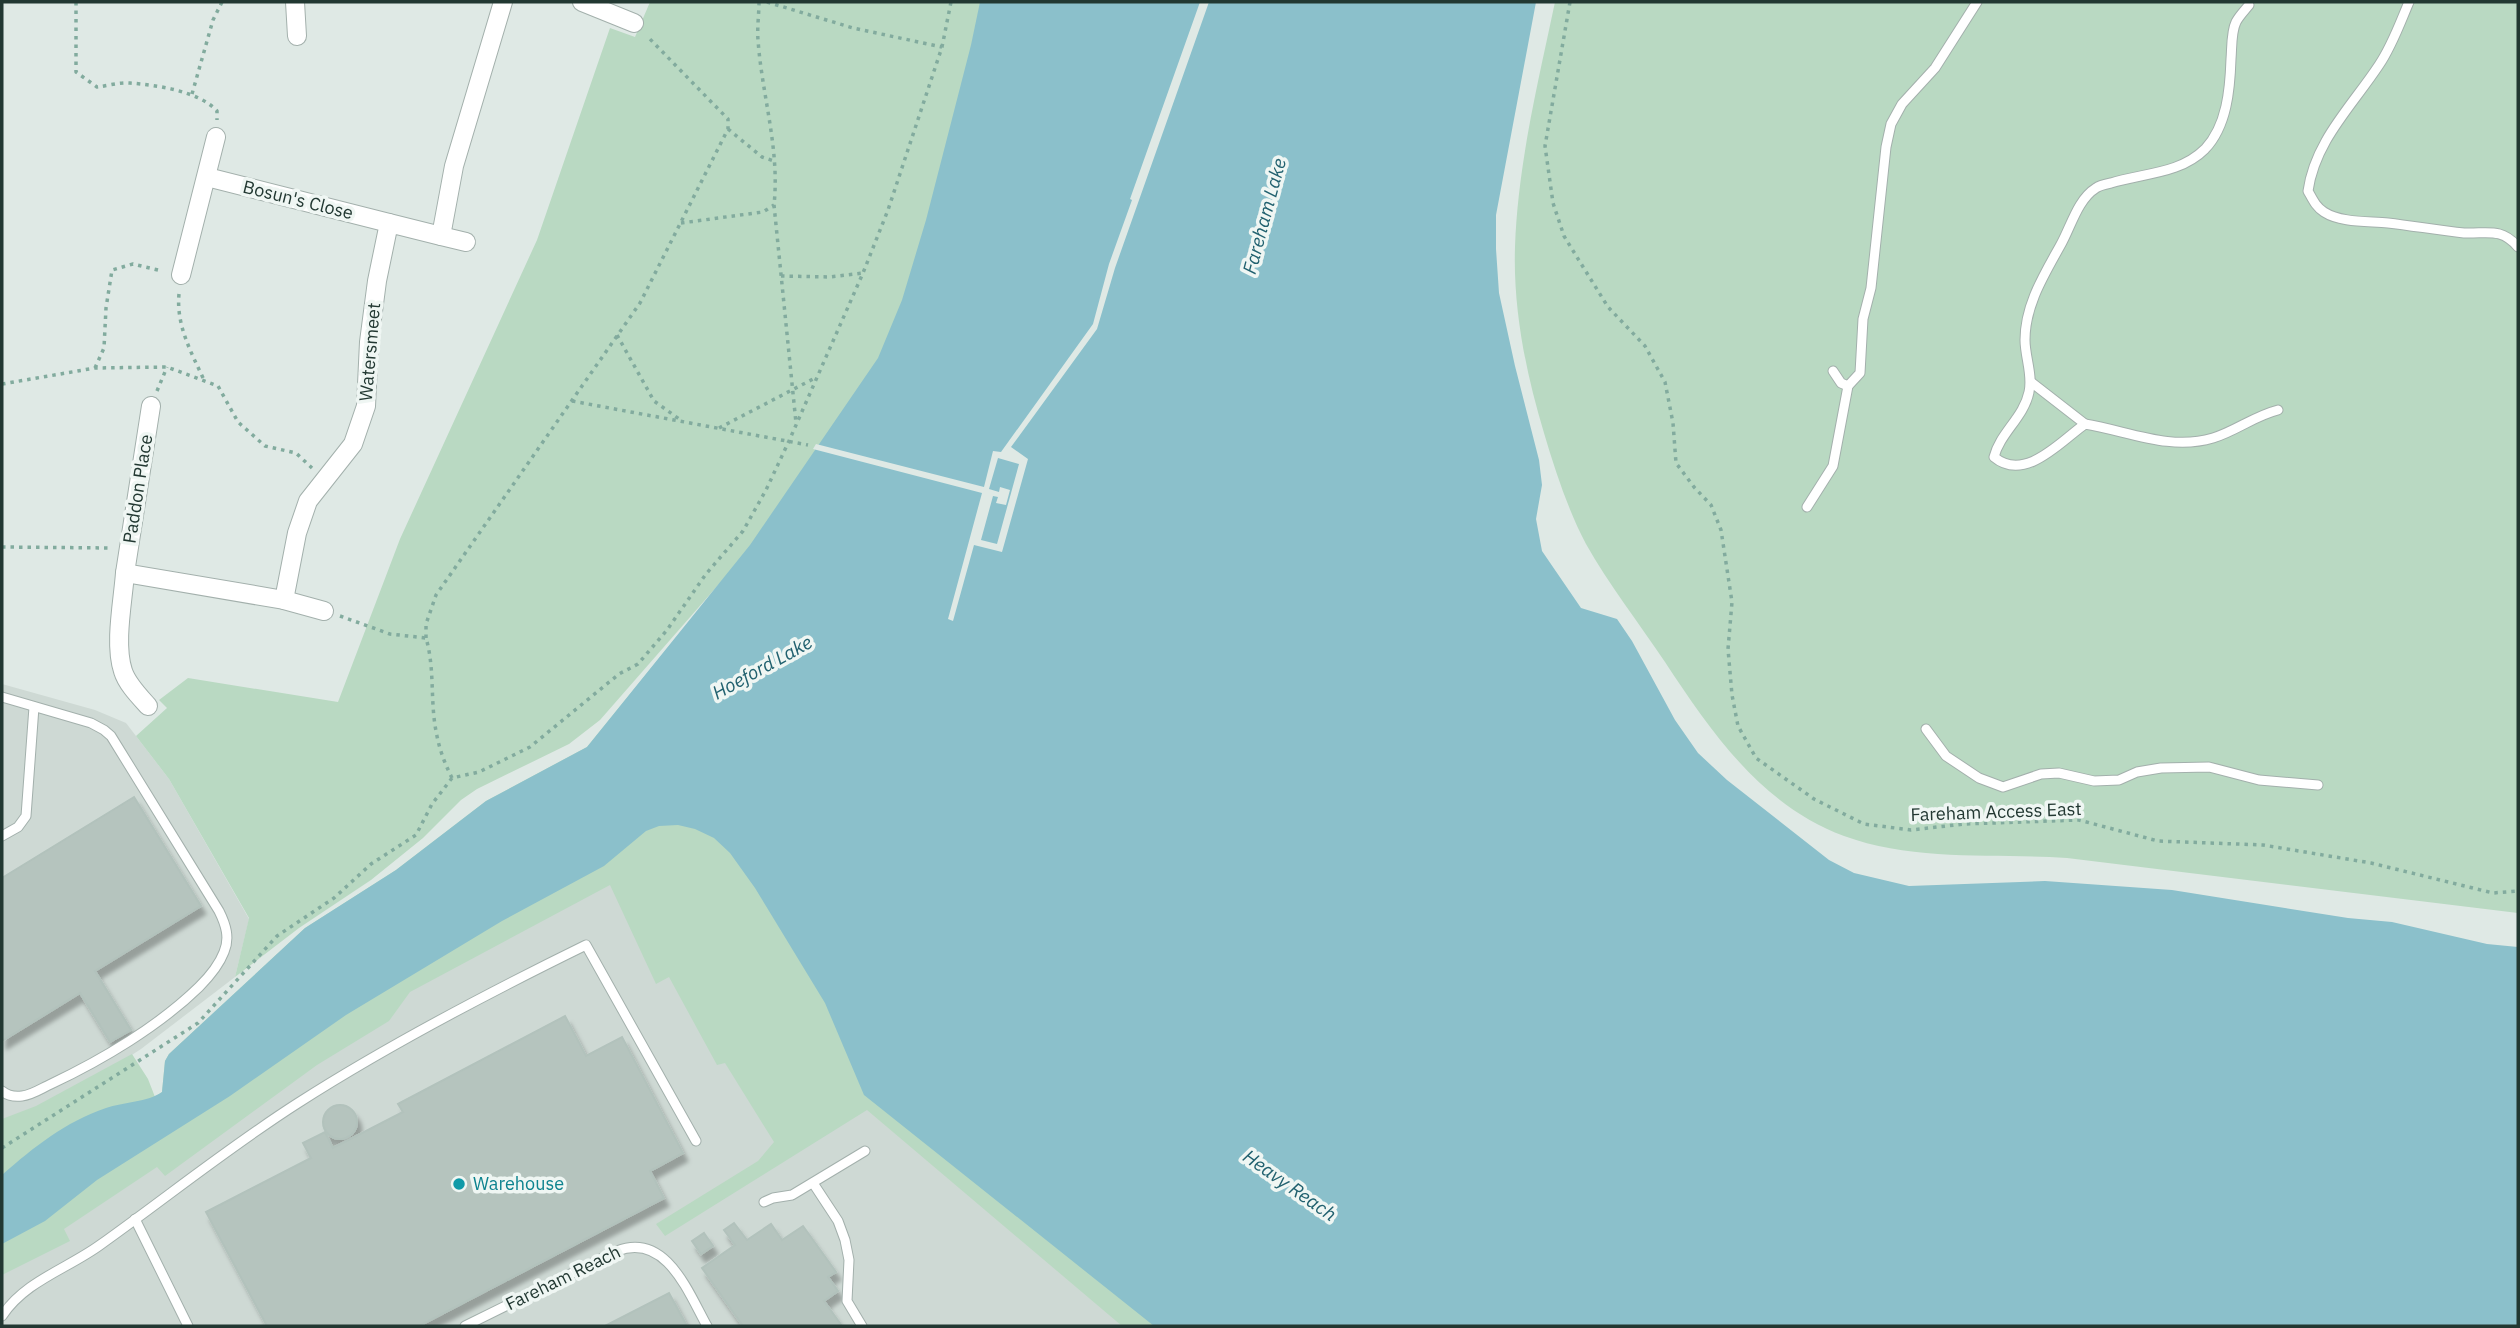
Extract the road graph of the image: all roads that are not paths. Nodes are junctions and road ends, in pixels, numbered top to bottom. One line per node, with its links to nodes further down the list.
1 (295, 2): 8 (street)
2 (502, 2): 12 (street)
3 (582, 2): 7 (street)
4 (1977, 2): 18 (lane)
5 (2409, 2): 14 (lane)
6 (2249, 5): 17 (lane)
7 (634, 23)
8 (297, 36)
9 (216, 136): 10 (street)
10 (207, 177): 11 (street, Bosun's Close); 15 (street)
11 (389, 223): 12 (street); 24 (street, Watersmeet)
12 (441, 236): 13 (street)
13 (466, 242)
14 (2518, 247)
15 (181, 275)
16 (1833, 371): 18 (lane)
17 (2031, 382): 21 (lane); 21 (lane)
18 (1848, 386): 22 (lane)
19 (151, 406): 23 (street, Paddon Place)
20 (2278, 410): 21 (lane)
21 (2085, 424)
22 (1807, 507)
23 (125, 573): 24 (street); 27 (street, Paddon Place)
24 (284, 600): 25 (street)
25 (324, 611)
26 (2, 697): 28 (lane)
27 (148, 706)
28 (34, 707): 31 (lane); 32 (lane)
29 (1926, 729): 30 (lane)
30 (2318, 785)
31 (2, 836)
32 (2, 1091)
33 (696, 1141): 37 (lane)
34 (865, 1151): 35 (lane)
35 (813, 1183): 36 (lane); 42 (lane)
36 (764, 1202)
37 (135, 1219): 38 (lane); 39 (lane)
38 (2, 1316)
39 (188, 1326)
40 (465, 1326): 41 (lane, Fareham Reach)
41 (707, 1326)
42 (862, 1326)

